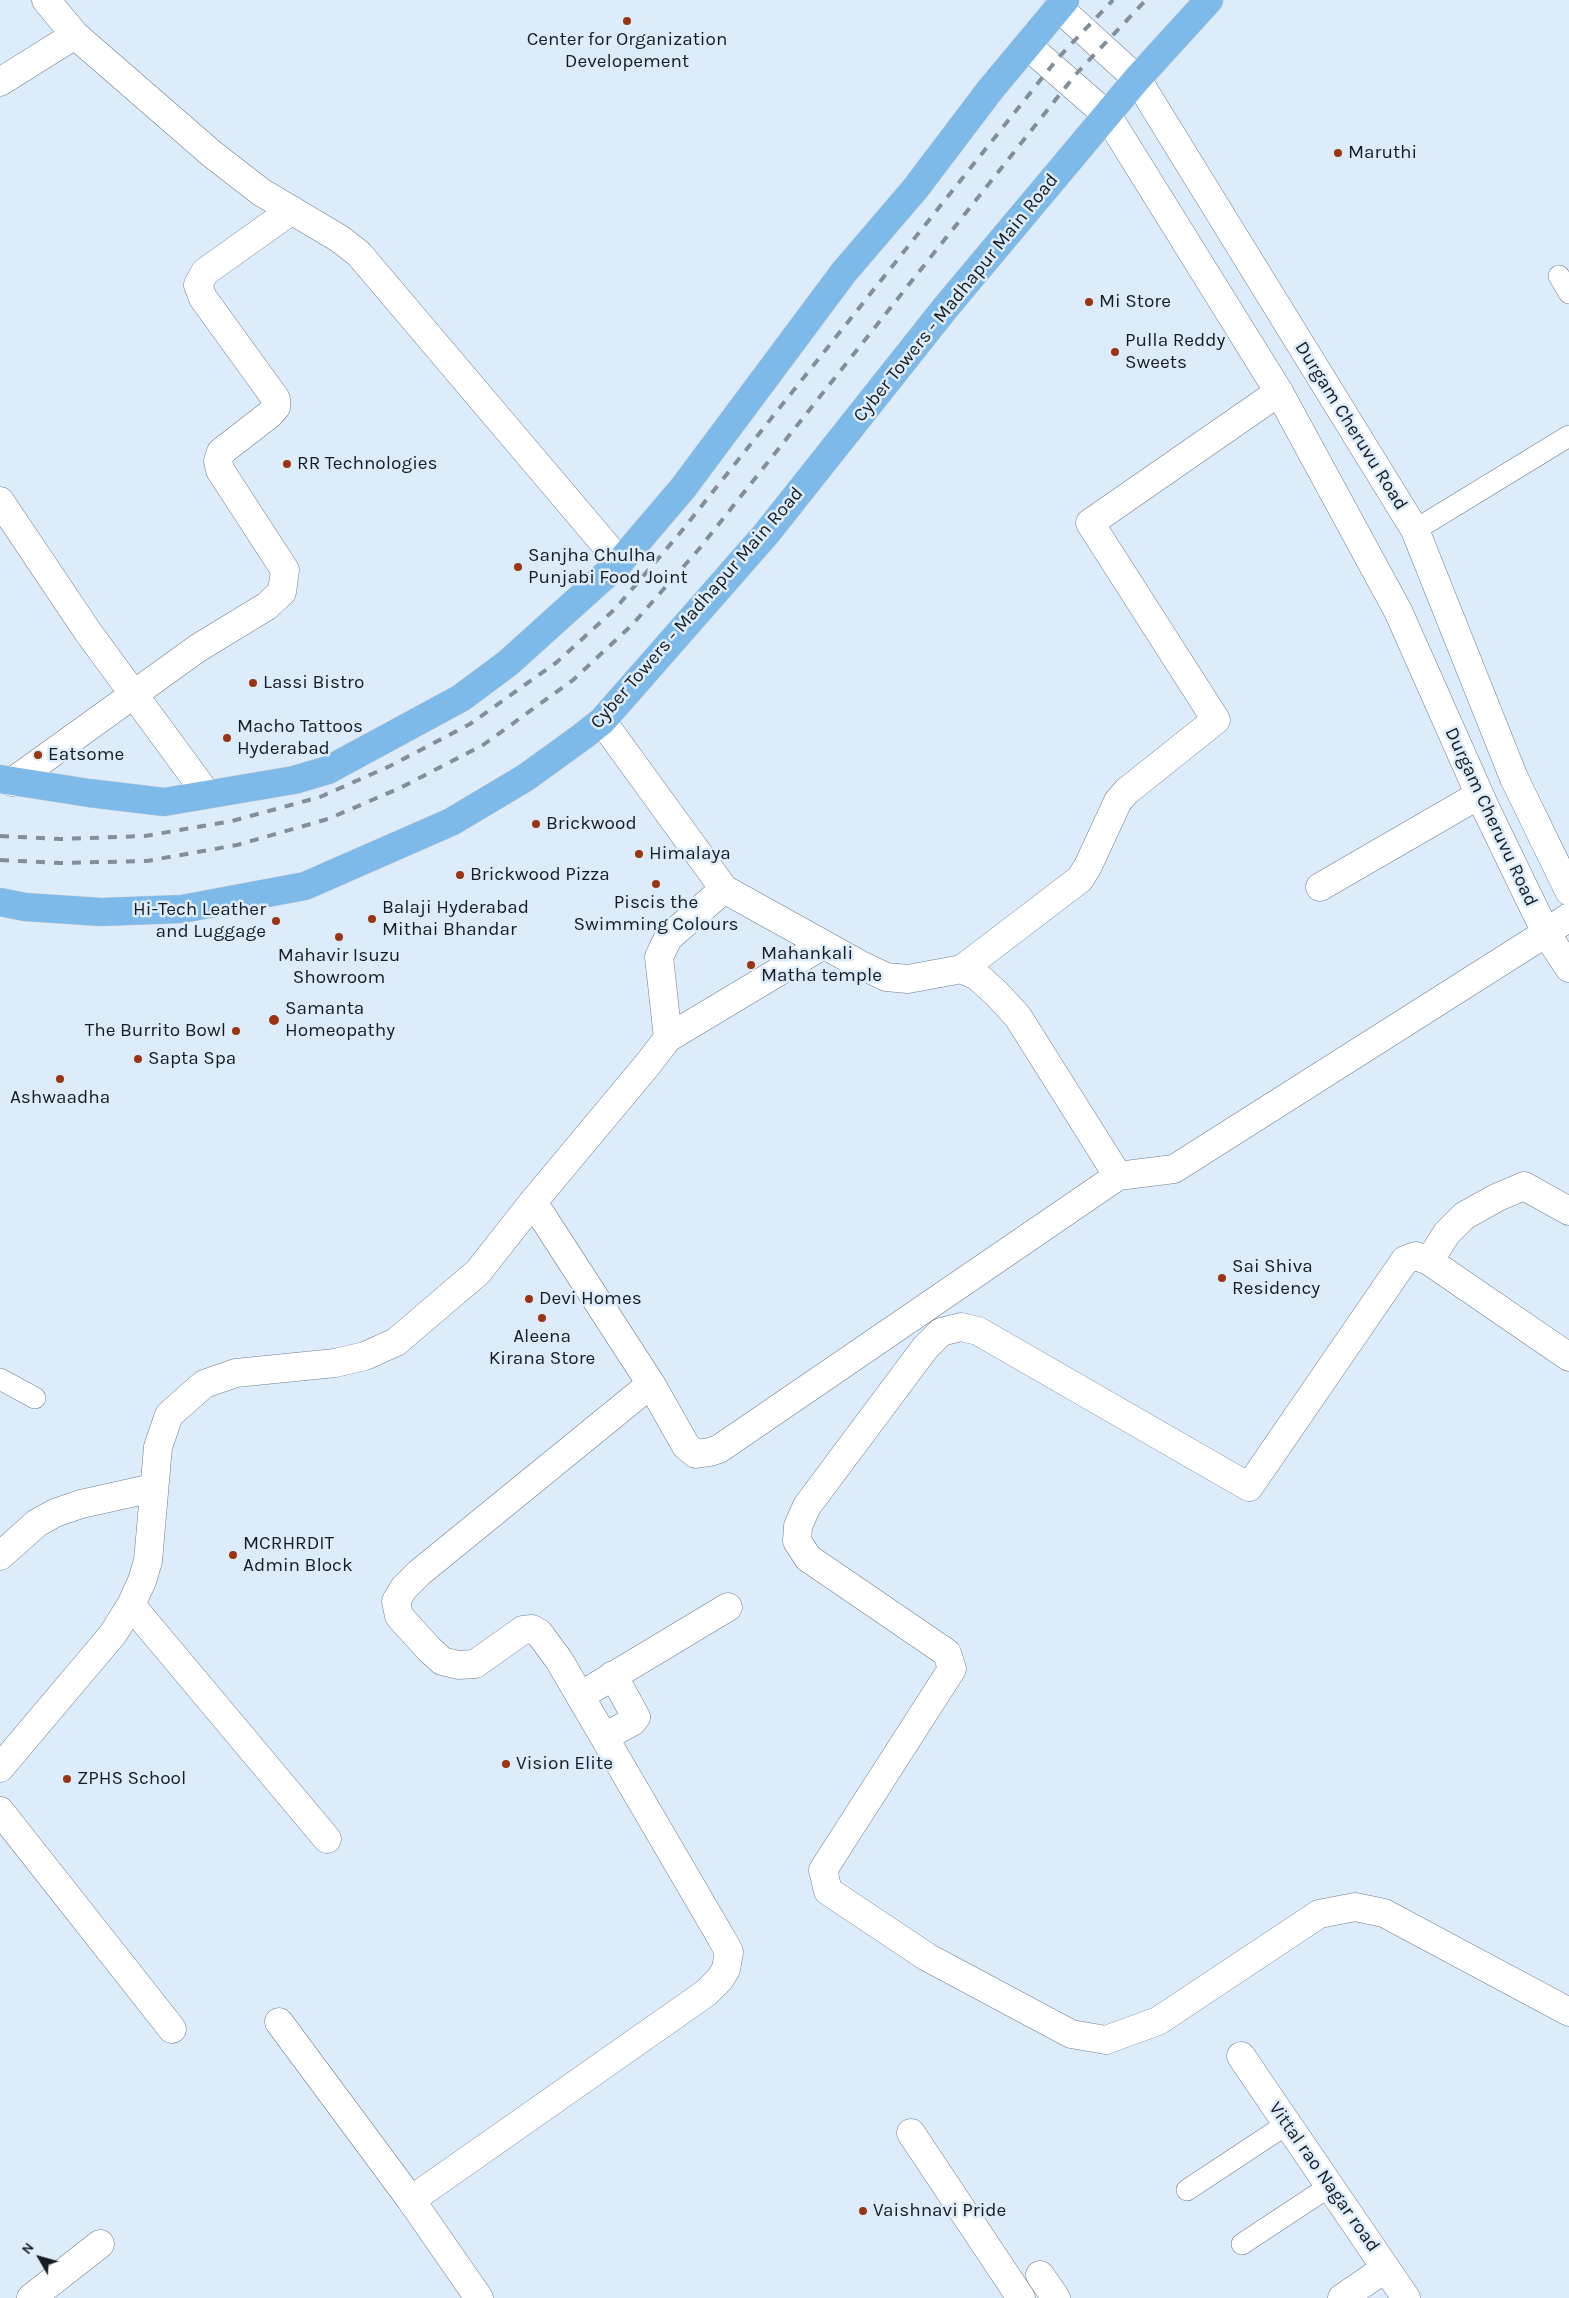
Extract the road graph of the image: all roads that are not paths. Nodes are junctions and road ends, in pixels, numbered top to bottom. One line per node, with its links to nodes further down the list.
1 (46, 0): 4 (street)
2 (1209, 0): 6 (main road, Cyber Towers - Madhapur Main Road)
3 (1062, 4): 5 (main road); 6 (street, Durgam Cheruvu Road)
4 (75, 35): 7 (street); 9 (street)
5 (1028, 46): 8 (street, Durgam Cheruvu Road); 14 (main road)
6 (1137, 79): 8 (main road, Cyber Towers - Madhapur Main Road); 13 (street, Durgam Cheruvu Road)
7 (0, 82)
8 (1107, 115): 10 (street, Durgam Cheruvu Road); 16 (main road, Cyber Towers - Madhapur Main Road)
9 (292, 210): 14 (street); 15 (street)
10 (1279, 392): 19 (street, Durgam Cheruvu Road); 28 (street)
11 (1569, 436): 13 (lane)
12 (0, 501): 15 (street)
13 (1416, 530): 22 (street, Durgam Cheruvu Road)
14 (620, 562): 18 (main road)
15 (134, 694): 17 (street); 18 (street)
16 (602, 721): 21 (street); 23 (main road, Cyber Towers - Madhapur Main Road)
17 (6, 780): 18 (main road)
18 (206, 793)
19 (1479, 795): 20 (street); 25 (street, Durgam Cheruvu Road)
20 (1320, 887)
21 (724, 889): 26 (street); 29 (street)
22 (1569, 891)
23 (0, 902)
24 (1569, 917): 25 (street)
25 (1546, 933): 27 (street, Durgam Cheruvu Road); 30 (street)
26 (824, 945): 28 (street); 29 (street)
27 (1569, 968)
28 (962, 969): 30 (street)
29 (668, 1038): 31 (street)
30 (1118, 1176): 36 (street)
31 (533, 1202): 36 (street); 38 (street)
32 (1569, 1211): 33 (street)
33 (1429, 1261): 34 (street); 47 (street)
34 (1569, 1357)
35 (0, 1379): 37 (lane)
36 (651, 1384): 42 (street)
37 (35, 1398)
38 (153, 1488): 39 (street); 40 (street)
39 (0, 1556)
40 (131, 1605): 44 (street); 46 (street)
41 (613, 1675): 42 (street); 42 (street); 43 (street)
42 (575, 1688): 43 (street)
43 (604, 1737): 55 (street)
44 (0, 1768)
45 (0, 1811): 49 (street)
46 (327, 1839)
47 (1569, 2012)
48 (279, 2022): 55 (street)
49 (172, 2029)
50 (1241, 2056): 51 (street, Vittal rao Nagar road)
51 (1287, 2124): 53 (street, Vittal rao Nagar road); 54 (lane)
52 (912, 2133): 62 (street)
53 (1330, 2186): 57 (lane); 58 (street, Vittal rao Nagar road)
54 (1187, 2190)
55 (410, 2200): 61 (street)
56 (100, 2244): 60 (street)
57 (1242, 2244)
58 (1386, 2268): 64 (street); 65 (street, Vittal rao Nagar road)
59 (1040, 2275): 63 (street)
60 (31, 2298)
61 (479, 2298)
62 (1021, 2298)
63 (1056, 2298)
64 (1342, 2298)
65 (1406, 2298)

